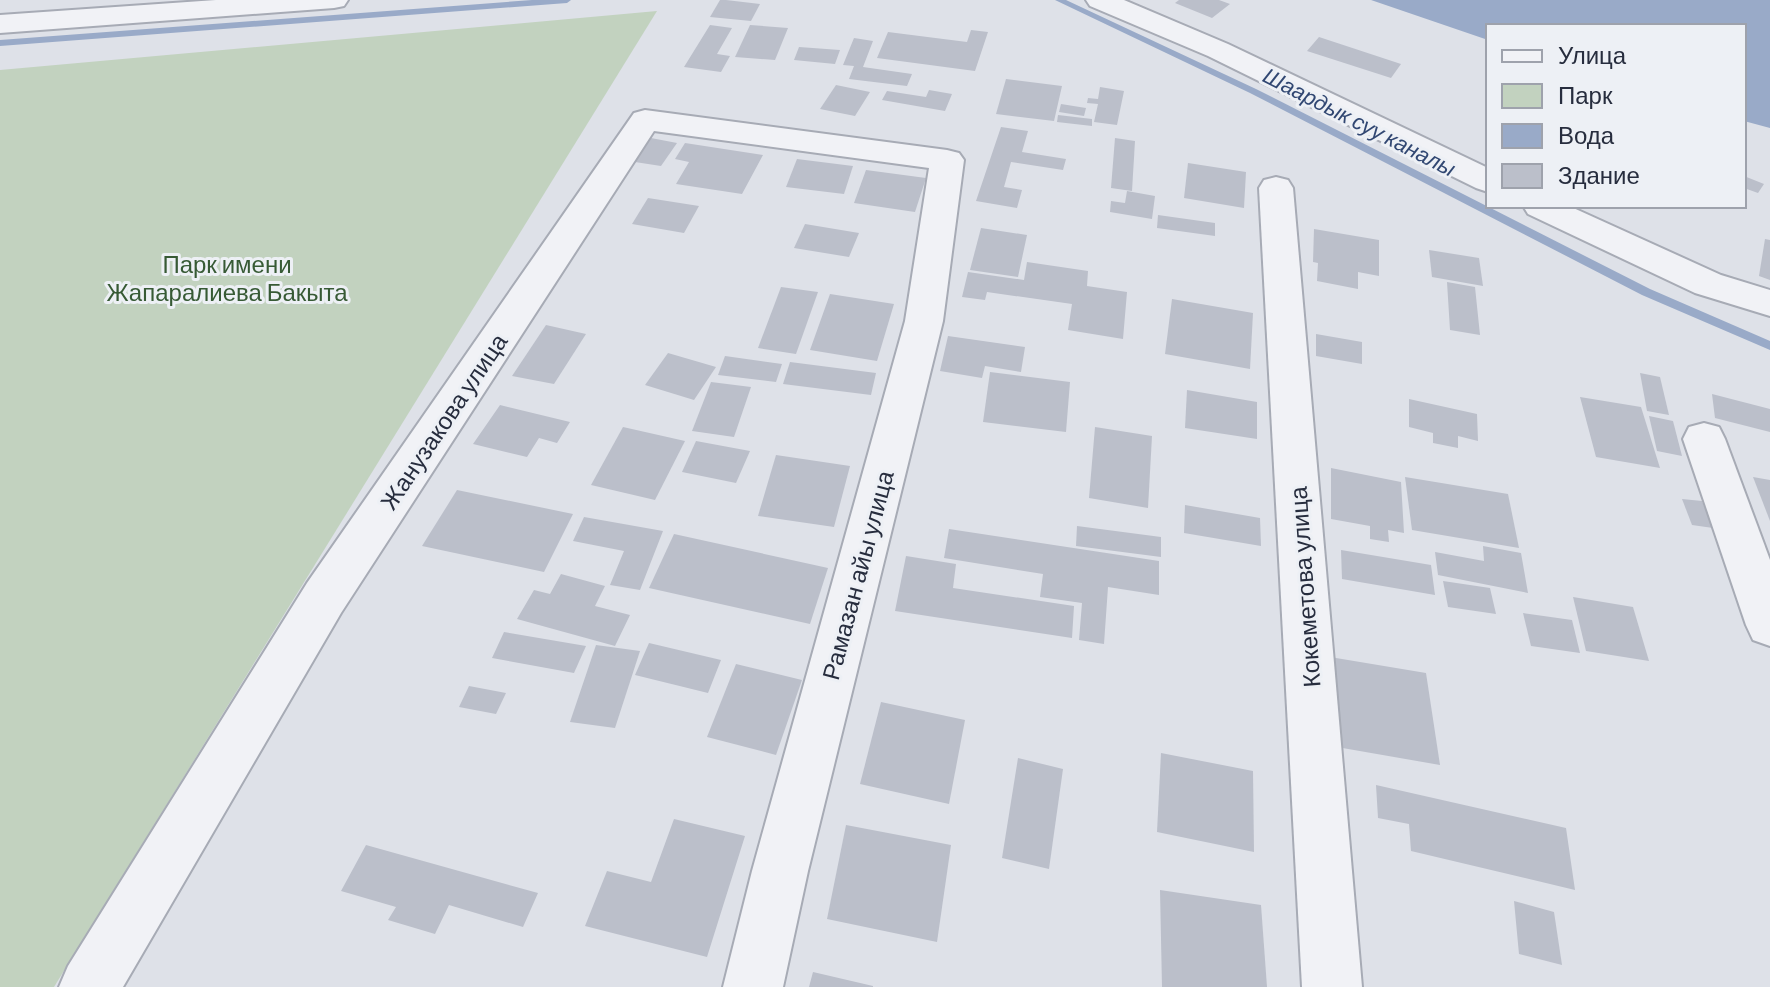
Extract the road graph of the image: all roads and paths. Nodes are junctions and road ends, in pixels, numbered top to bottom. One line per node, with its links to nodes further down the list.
1 (334, 0): 3 (street)
2 (1100, 0): 5 (street)
3 (0, 24)
4 (947, 160): 11 (street, Жанузакова улица); 12 (street, Рамазан айы улица)
5 (1486, 180)
6 (1276, 188): 13 (street, Кокеметова улица)
7 (1544, 208): 8 (street)
8 (1770, 303)
9 (1704, 439): 10 (street)
10 (1770, 625)
11 (89, 987)
12 (753, 987)
13 (1332, 987)

